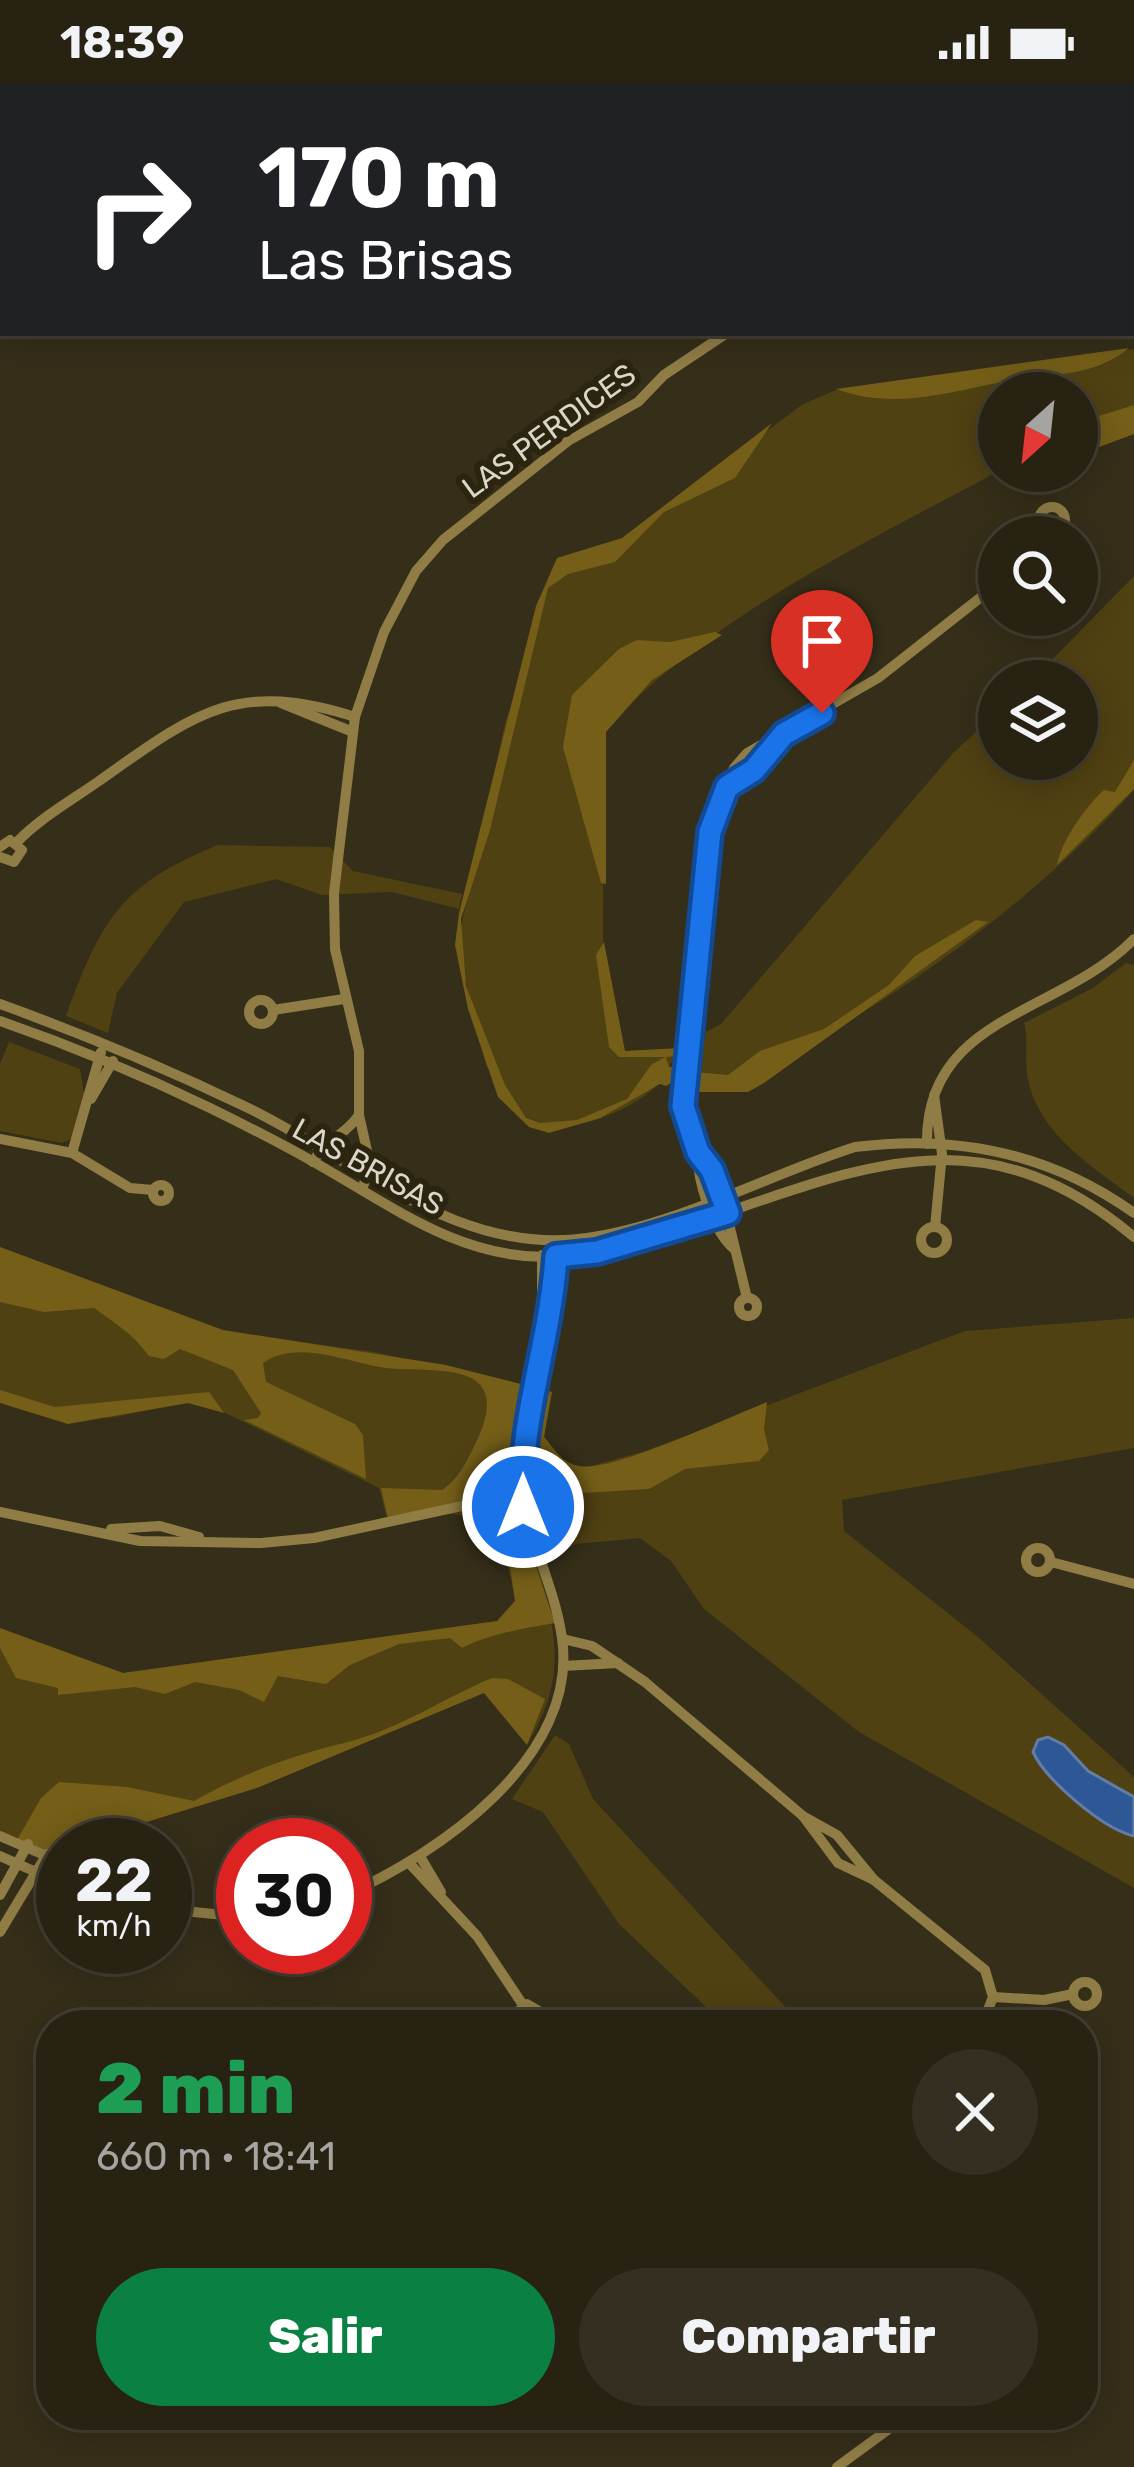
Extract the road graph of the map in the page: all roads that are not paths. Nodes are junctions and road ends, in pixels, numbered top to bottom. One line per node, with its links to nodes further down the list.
1 (722, 336): 4 (street, LAS PERDICES)
2 (978, 600): 23 (street)
3 (278, 701): 4 (street); 5 (street); 6 (street)
4 (355, 717): 5 (street, LAS PERDICES)
5 (353, 732): 10 (street, LAS PERDICES)
6 (17, 842): 7 (street); 8 (street)
7 (0, 847)
8 (0, 857)
9 (1134, 939): 21 (street)
10 (344, 999): 12 (street); 19 (street, LAS PERDICES)
11 (0, 1004): 14 (street, LAS BRISAS)
12 (273, 1010)
13 (0, 1022): 16 (street, LAS BRISAS)
14 (104, 1044): 15 (street, LAS BRISAS); 16 (street)
15 (118, 1050): 17 (street); 22 (street, LAS BRISAS)
16 (99, 1058): 17 (street, LAS BRISAS); 18 (street)
17 (112, 1064): 18 (street); 26 (street, LAS BRISAS)
18 (91, 1099): 24 (street)
19 (359, 1115): 22 (street); 27 (street, LAS PERDICES)
20 (0, 1138): 24 (street)
21 (934, 1141): 25 (street); 30 (street, LAS BRISAS); 32 (street, LAS BRISAS)
22 (322, 1146): 26 (street); 27 (street, LAS BRISAS)
23 (698, 1152): 30 (street); 31 (street)
24 (72, 1153): 28 (street)
25 (936, 1159): 33 (street, LAS BRISAS); 34 (street); 35 (street, LAS BRISAS)
26 (314, 1162): 29 (street, LAS BRISAS)
27 (370, 1174): 29 (street); 36 (street, LAS BRISAS)
28 (153, 1190)
29 (362, 1190): 37 (street, LAS BRISAS)
30 (722, 1195): 31 (street, LAS BRISAS); 33 (street)
31 (708, 1200): 33 (street); 36 (street, LAS BRISAS)
32 (1134, 1213)
33 (721, 1215): 37 (street, LAS BRISAS); 38 (street)
34 (935, 1227)
35 (1134, 1237)
36 (548, 1240): 37 (street)
37 (549, 1257): 39 (street)
38 (747, 1298)
39 (522, 1492): 40 (street); 41 (street)
40 (465, 1507): 41 (street); 42 (street)
41 (523, 1507): 45 (street)
42 (0, 1511)
43 (1051, 1562): 44 (street)
44 (1134, 1584)
45 (562, 1639): 46 (street); 47 (street)
46 (618, 1663): 47 (street); 48 (street)
47 (562, 1666): 53 (street)
48 (802, 1816): 57 (street); 57 (street)
49 (0, 1836): 50 (street)
50 (28, 1844): 51 (street); 54 (street)
51 (36, 1848)
52 (0, 1856): 54 (street)
53 (416, 1861): 58 (street); 63 (street)
54 (15, 1867): 55 (street); 59 (street)
55 (36, 1876)
56 (36, 1880): 60 (street)
57 (874, 1880): 62 (street)
58 (372, 1881)
59 (0, 1895)
60 (0, 1932)
61 (1072, 1994): 62 (street)
62 (993, 1997): 66 (street)
63 (523, 2005): 64 (street); 65 (street)
64 (519, 2010)
65 (536, 2010)
66 (988, 2010)
67 (888, 2430): 68 (street)
68 (837, 2467)

